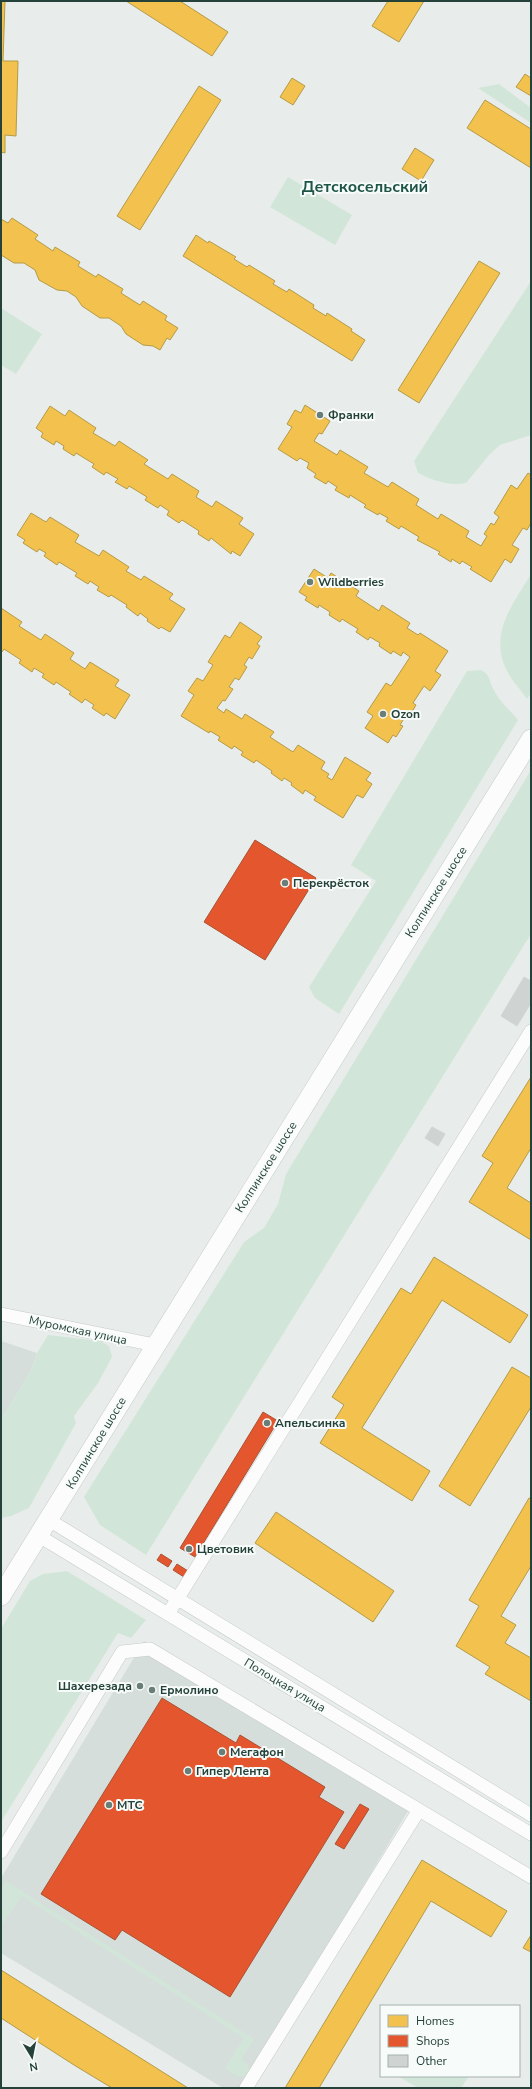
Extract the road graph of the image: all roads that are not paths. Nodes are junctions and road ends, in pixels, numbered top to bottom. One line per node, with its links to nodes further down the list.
1 (531, 739): 4 (main road, Колпинское шоссе)
2 (531, 1030): 8 (street)
3 (1, 1314): 4 (street, Муромская улица)
4 (155, 1345): 5 (main road, Колпинское шоссе)
5 (49, 1520): 6 (main road, Колпинское шоссе); 8 (street, Полоцкая улица)
6 (39, 1536): 7 (main road, Колпинское шоссе); 9 (street, Полоцкая улица)
7 (1, 1596)
8 (178, 1599): 9 (street); 11 (street, Полоцкая улица)
9 (168, 1614): 12 (street, Полоцкая улица)
10 (419, 1810): 13 (street); 14 (street); 15 (street)
11 (531, 1815)
12 (531, 1834)
13 (1, 1852)
14 (531, 1877)
15 (246, 2088)

